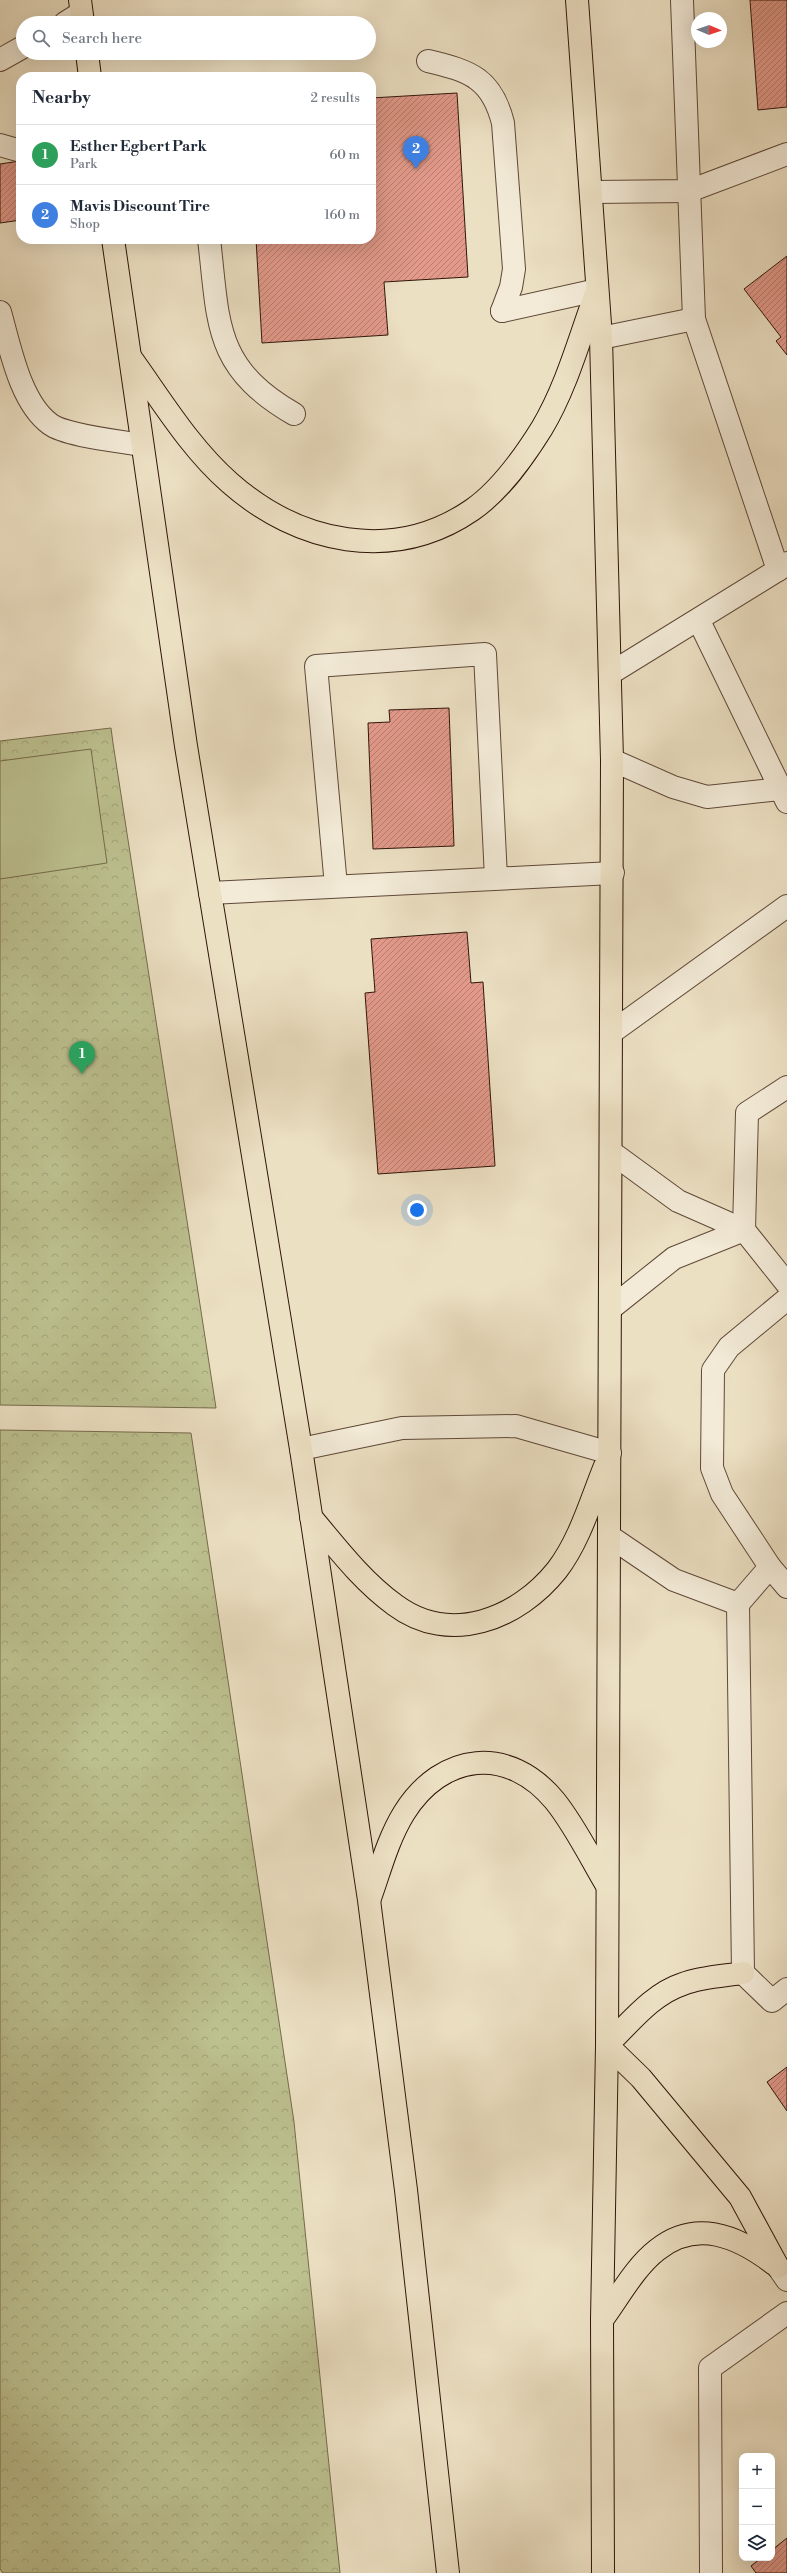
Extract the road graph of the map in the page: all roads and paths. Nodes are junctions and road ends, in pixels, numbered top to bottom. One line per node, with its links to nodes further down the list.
1 (577, 0): 12 (highway)
2 (682, 0): 11 (lane)
3 (16, 51): 4 (lane)
4 (0, 60)
5 (88, 60): 7 (highway)
6 (428, 61): 15 (lane)
7 (89, 72)
8 (0, 146): 9 (lane)
9 (16, 150)
10 (787, 154): 11 (lane)
11 (689, 191): 12 (lane); 17 (lane)
12 (592, 192): 15 (highway)
13 (114, 244): 19 (highway)
14 (210, 244): 20 (lane)
15 (597, 290): 18 (highway); 19 (highway)
16 (0, 312): 21 (lane)
17 (694, 319): 18 (lane); 22 (lane)
18 (601, 338): 24 (highway)
19 (129, 356): 21 (highway)
20 (294, 414)
21 (142, 445): 30 (highway)
22 (782, 566): 23 (lane)
23 (699, 621): 24 (lane); 26 (lane)
24 (611, 673): 25 (highway)
25 (612, 760): 26 (lane); 27 (highway)
26 (784, 795)
27 (613, 873): 28 (lane); 32 (highway)
28 (496, 878): 29 (lane); 29 (lane)
29 (336, 886): 30 (lane)
30 (210, 893): 39 (highway)
31 (787, 906): 32 (lane)
32 (612, 1032): 34 (highway)
33 (787, 1087): 35 (lane)
34 (612, 1152): 35 (lane); 38 (highway)
35 (744, 1230): 36 (lane); 38 (lane)
36 (787, 1284)
37 (787, 1299): 43 (lane)
38 (610, 1309): 40 (highway)
39 (301, 1449): 40 (lane); 41 (highway)
40 (610, 1454): 41 (highway); 42 (highway)
41 (311, 1517): 47 (highway)
42 (609, 1536): 45 (lane); 46 (highway)
43 (770, 1567): 44 (lane); 45 (lane)
44 (787, 1587)
45 (738, 1604): 48 (lane)
46 (607, 1886): 47 (highway); 50 (highway)
47 (369, 1900): 54 (highway)
48 (743, 1973): 49 (lane); 50 (highway)
49 (787, 1989)
50 (607, 2045): 51 (highway); 53 (highway)
51 (782, 2274): 53 (highway)
52 (787, 2313): 56 (lane)
53 (602, 2320): 55 (highway)
54 (448, 2573)
55 (603, 2573)
56 (711, 2573)

